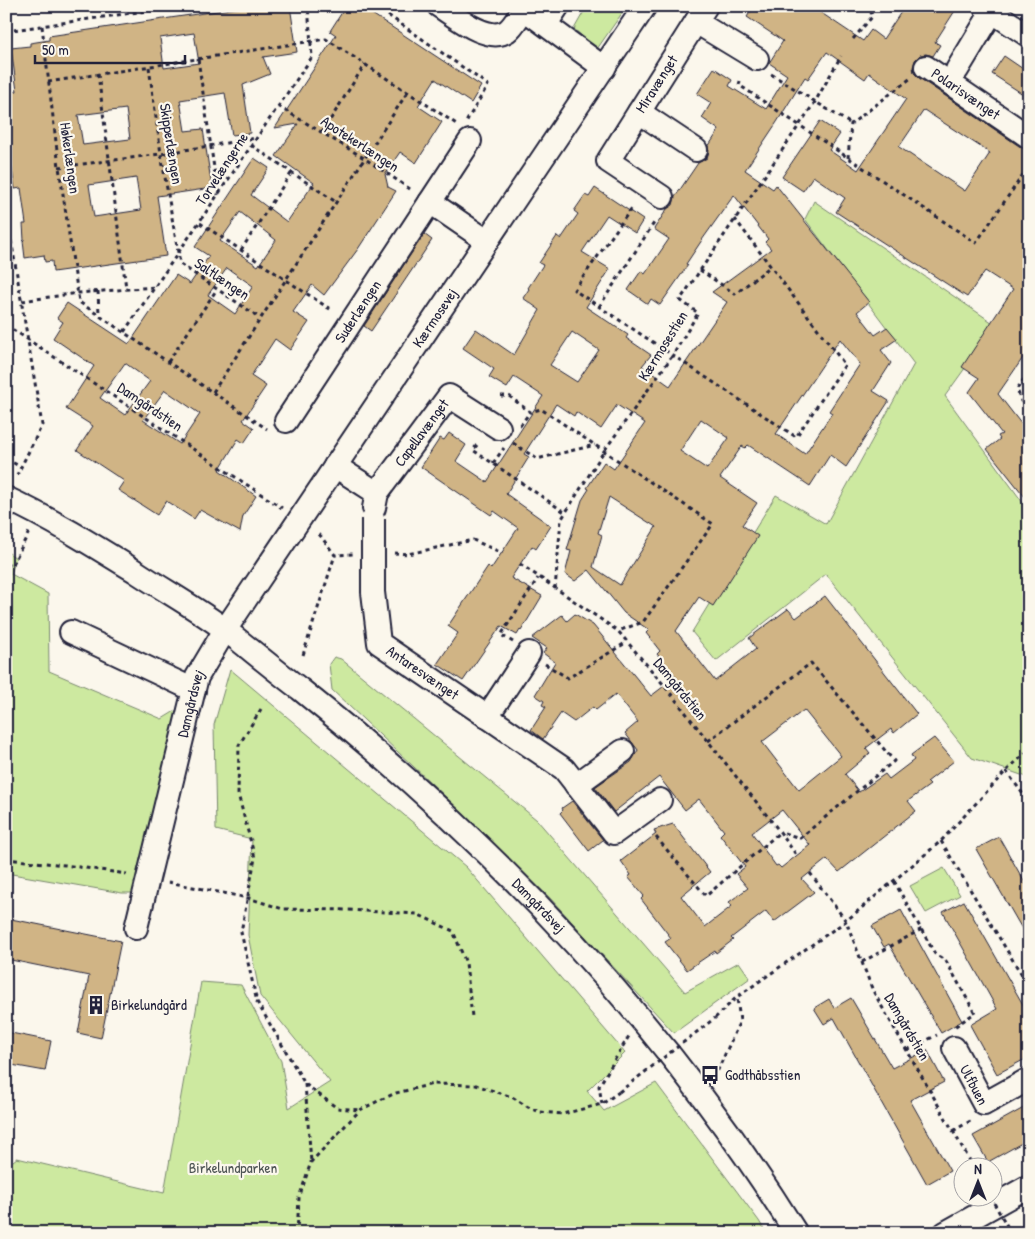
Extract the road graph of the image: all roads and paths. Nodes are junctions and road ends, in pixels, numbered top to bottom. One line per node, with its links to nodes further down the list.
1 (180, 6): 11 (path)
2 (308, 6): 15 (path, Torvelængerne)
3 (375, 6): 27 (path)
4 (439, 6): 7 (street)
5 (645, 6): 22 (street, Kærmosevej)
6 (870, 6): 14 (path)
7 (524, 7): 10 (street)
8 (988, 9): 13 (street); 23 (street)
9 (701, 14): 18 (street); 30 (street, Miravænget)
10 (552, 15): 22 (street)
11 (42, 26): 12 (path); 26 (path, Høkerlængen)
12 (6, 31)
13 (1029, 36)
14 (853, 39)
15 (312, 42): 17 (path); 19 (path); 29 (path, Torvelængerne)
16 (841, 56): 28 (path, Kærmosestien)
17 (198, 59): 20 (path); 38 (path)
18 (757, 59): 28 (path)
19 (365, 64): 27 (path); 33 (path)
20 (149, 67): 24 (path); 40 (path, Skipperlængen)
21 (926, 67): 31 (path); 34 (street, Polarisvænget)
22 (604, 68): 56 (street, Kærmosevej)
23 (957, 70)
24 (98, 74): 26 (path); 43 (path)
25 (740, 81): 32 (path)
26 (48, 82): 45 (path, Høkerlængen)
27 (407, 92): 41 (path)
28 (815, 102): 31 (path); 32 (path, Kærmosestien)
29 (278, 106): 33 (path, Apotekerlængen); 35 (path, Torvelængerne)
30 (639, 112): 39 (street); 48 (street, Miravænget)
31 (851, 124): 42 (path)
32 (798, 125): 42 (path); 53 (path, Kærmosestien)
33 (322, 133): 41 (path, Apotekerlængen)
34 (1029, 137)
35 (256, 138): 37 (path, Torvelængerne); 38 (path)
36 (470, 141): 50 (street, Suderlængen)
37 (251, 145): 46 (path); 47 (path, Torvelængerne)
38 (210, 146): 40 (path); 47 (path)
39 (696, 150)
40 (161, 154): 43 (path); 58 (path, Skipperlængen)
41 (364, 158): 49 (path); 50 (path, Apotekerlængen)
42 (848, 158): 44 (path)
43 (110, 161): 45 (path); 63 (path)
44 (1029, 166)
45 (59, 167): 66 (path, Høkerlængen)
46 (292, 172): 49 (path); 57 (path)
47 (218, 196): 54 (path, Torvelængerne)
48 (662, 197)
49 (336, 202): 61 (path)
50 (430, 202): 56 (street); 71 (street, Suderlængen)
51 (6, 209): 67 (path)
52 (630, 209): 68 (path)
53 (735, 219): 59 (path); 60 (path, Kærmosestien)
54 (200, 223): 57 (path); 58 (path, Torvelængerne)
55 (654, 223): 68 (path)
56 (487, 241): 87 (street, Kærmosevej)
57 (241, 250): 61 (path)
58 (178, 255): 62 (path, Torvelængerne); 64 (path, Saltlængen)
59 (771, 266): 60 (path); 75 (path)
60 (700, 270): 75 (path, Kærmosestien)
61 (285, 280): 70 (path); 71 (path)
62 (156, 286): 63 (path); 73 (path, Torvelængerne)
63 (126, 288): 65 (path)
64 (217, 289): 70 (path, Saltlængen); 76 (path)
65 (98, 291): 66 (path); 69 (path)
66 (78, 293): 67 (path); 69 (path)
67 (22, 300): 74 (path)
68 (599, 306): 75 (path)
69 (99, 315): 73 (path)
70 (260, 318): 78 (path)
71 (351, 321): 81 (street, Suderlængen)
72 (6, 324): 74 (path, Damgårdstien)
73 (124, 332): 76 (path)
74 (28, 339): 88 (path); 92 (path, Damgårdstien)
75 (673, 355): 85 (path, Kærmosestien)
76 (168, 362): 78 (path)
77 (1029, 372): 80 (path)
78 (213, 392): 81 (path)
79 (500, 396): 84 (path)
80 (1029, 411)
81 (286, 421)
82 (499, 428): 84 (path); 90 (street, Capellavænget)
83 (477, 445): 93 (path)
84 (595, 445): 85 (path)
85 (604, 451): 93 (path, Kærmosestien); 105 (path)
86 (6, 459): 88 (path)
87 (335, 466): 90 (street); 104 (street, Kærmosevej)
88 (21, 467): 89 (path)
89 (17, 475)
90 (376, 493): 112 (street, Antaresvænget, bridge)
91 (6, 498): 94 (street, Damgårdsvej)
92 (282, 508)
93 (566, 513): 103 (path, Kærmosestien)
94 (37, 515): 100 (path); 104 (street, Damgårdsvej)
95 (319, 534): 99 (path)
96 (386, 553): 97 (path)
97 (502, 553)
98 (361, 554): 99 (path)
99 (335, 555): 109 (path)
100 (6, 564)
101 (520, 564): 102 (path, Damgårdstien)
102 (538, 578): 103 (path, Damgårdstien); 108 (path)
103 (555, 590): 105 (path, Damgårdstien)
104 (225, 630): 110 (street, Damgårdsvej); 147 (street, Damgårdsvej)
105 (618, 631): 107 (path, Damgårdstien)
106 (71, 632): 110 (street)
107 (627, 642): 108 (path); 113 (path, Damgårdstien)
108 (529, 653): 112 (street)
109 (303, 655)
110 (194, 690): 128 (street, Damgårdsvej)
111 (261, 709): 126 (path)
112 (487, 717): 117 (street, Antaresvænget)
113 (708, 741): 120 (path, Damgårdstien); 120 (path)
114 (1029, 750): 116 (path)
115 (623, 751): 117 (street)
116 (1006, 771): 119 (path); 122 (path)
117 (576, 786): 118 (street, Antaresvænget)
118 (660, 800)
119 (1029, 802)
120 (780, 832): 121 (path); 123 (path, Damgårdstien)
121 (656, 837)
122 (941, 841): 125 (path); 131 (path)
123 (797, 856)
124 (810, 873): 127 (path, Damgårdstien)
125 (894, 881): 127 (path); 129 (path)
126 (248, 898): 133 (path); 139 (path)
127 (846, 921): 130 (path, Damgårdstien); 132 (path)
128 (136, 928)
129 (922, 929): 130 (path); 135 (path)
130 (862, 962): 136 (path, Damgårdstien)
131 (1029, 987)
132 (737, 998): 137 (path); 140 (path, bridge)
133 (472, 1017)
134 (627, 1038): 140 (path)
135 (949, 1041): 136 (path); 138 (street, Ulfbuen)
136 (907, 1050): 142 (path, Damgårdstien)
137 (717, 1072)
138 (1029, 1079)
139 (304, 1084): 141 (path); 143 (path)
140 (602, 1104): 141 (path)
141 (360, 1110): 143 (path)
142 (967, 1156)
143 (311, 1162): 146 (path)
144 (1029, 1186): 148 (street)
145 (996, 1206): 149 (path, bridge)
146 (297, 1233)
147 (796, 1233)
148 (945, 1233)
149 (1011, 1233)

